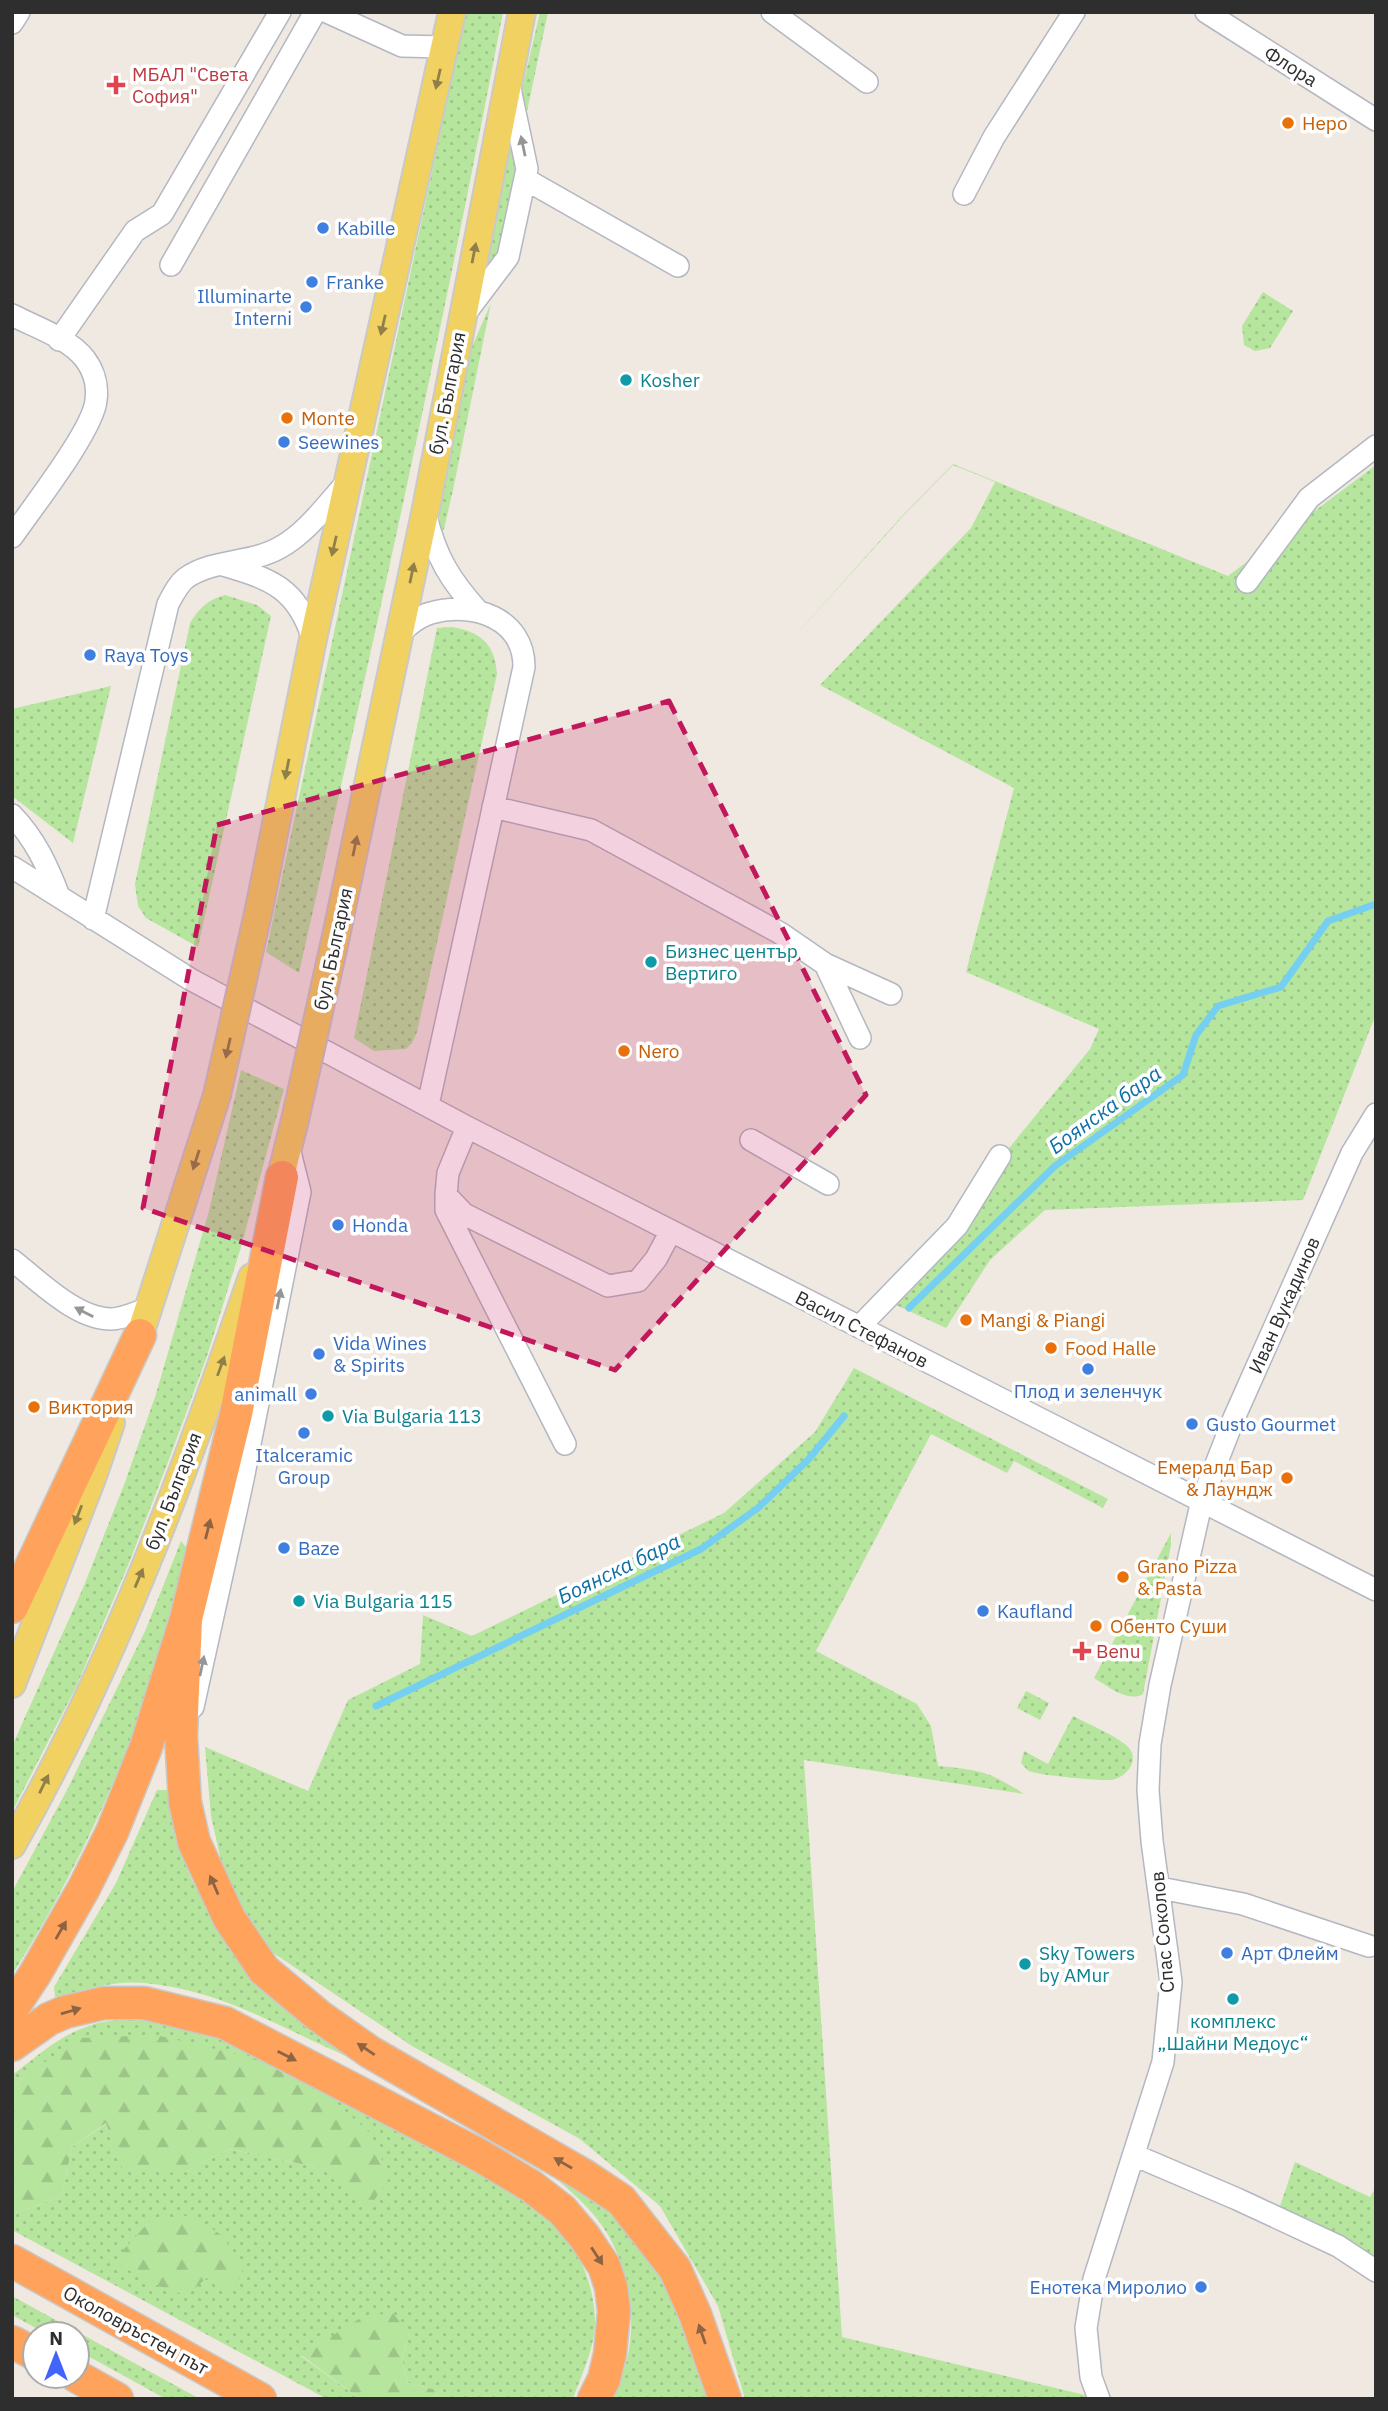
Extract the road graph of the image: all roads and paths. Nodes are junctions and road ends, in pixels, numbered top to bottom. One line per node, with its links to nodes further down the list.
1 (19, 12): 10 (street)
2 (280, 12): 21 (street)
3 (315, 12): 17 (street)
4 (327, 12): 11 (street)
5 (452, 12): 11 (main road)
6 (523, 12): 12 (main road, бул. България)
7 (772, 12): 13 (street)
8 (1074, 12): 16 (street)
9 (1206, 12): 14 (street, Флора)
10 (12, 23)
11 (445, 47): 23 (main road, one-way to 23)
12 (509, 82): 15 (street, one-way to 12); 20 (main road, бул. България, one-way to 12)
13 (867, 82)
14 (1376, 120)
15 (525, 179): 18 (street); 20 (street)
16 (964, 194)
17 (171, 264)
18 (678, 266)
19 (12, 315): 21 (street)
20 (461, 319): 24 (main road, бул. България)
21 (59, 340): 25 (street)
22 (1376, 446): 27 (street)
23 (349, 480): 26 (street); 30 (main road, one-way to 30)
24 (425, 513): 28 (street); 29 (main road, бул. България, one-way to 24)
25 (12, 537)
26 (221, 564): 30 (street); 35 (street)
27 (1247, 582)
28 (478, 611): 29 (street); 31 (street)
29 (399, 634): 44 (main road, бул. България, one-way to 29, bridge)
30 (313, 639): 49 (main road, one-way to 49, bridge)
31 (493, 807): 36 (street); 39 (street)
32 (12, 815): 34 (street)
33 (12, 867): 34 (street, Васил Стефанов)
34 (59, 896): 35 (street, Васил Стефанов)
35 (93, 919): 39 (street, Васил Стефанов)
36 (825, 964): 37 (street); 38 (street)
37 (891, 994)
38 (860, 1038)
39 (428, 1105): 41 (street, Васил Стефанов)
40 (1376, 1114): 52 (street, Иван Вукадинов)
41 (467, 1127): 46 (street); 47 (street, Васил Стефанов)
42 (751, 1140): 45 (street)
43 (1000, 1156): 50 (street)
44 (285, 1162): 55 (highway, one-way to 44); 57 (street, one-way to 44); 58 (main road, бул. България, one-way to 44)
45 (828, 1184)
46 (446, 1195): 47 (street); 51 (street)
47 (671, 1231): 50 (street, Васил Стефанов)
48 (12, 1260): 49 (street, one-way to 48)
49 (144, 1321): 54 (highway); 56 (main road, one-way to 56)
50 (859, 1327): 52 (street, Васил Стефанов)
51 (565, 1444)
52 (1202, 1500): 53 (street, Васил Стефанов); 59 (street, Спас Соколов)
53 (1376, 1590)
54 (13, 1606)
55 (186, 1619): 57 (highway); 61 (highway, one-way to 55)
56 (12, 1684)
57 (183, 1756): 70 (highway, one-way to 57)
58 (12, 1845)
59 (1160, 1888): 60 (street); 63 (street, Спас Соколов)
60 (1369, 1946)
61 (12, 2009)
62 (12, 2045): 69 (highway, one-way to 69)
63 (1134, 2155): 65 (street); 71 (street, Спас Соколов)
64 (12, 2261): 68 (highway, Околовръстен път)
65 (1376, 2271)
66 (91, 2388): 67 (highway)
67 (117, 2399)
68 (260, 2399)
69 (594, 2399)
70 (724, 2399)
71 (1099, 2399)

